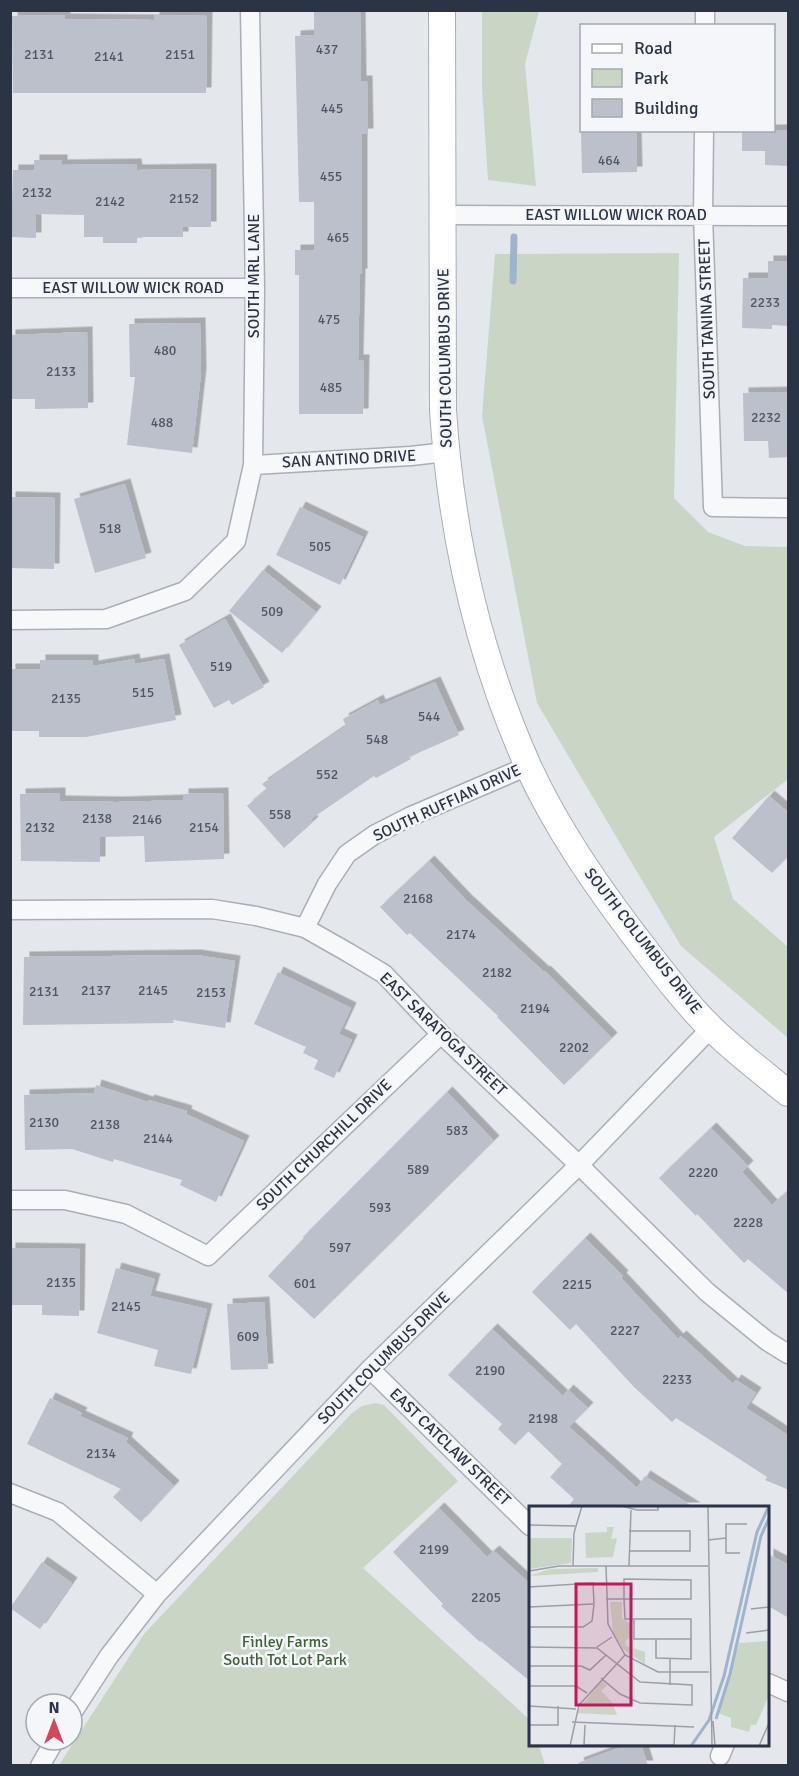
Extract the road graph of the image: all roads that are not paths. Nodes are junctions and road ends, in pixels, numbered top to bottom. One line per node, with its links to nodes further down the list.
1 (250, 10): 8 (street, SOUTH MRL LANE)
2 (442, 10): 4 (street, SOUTH COLUMBUS DRIVE)
3 (704, 132): 5 (street, SOUTH TANINA STREET)
4 (444, 215): 5 (street, EAST WILLOW WICK ROAD); 9 (street, SOUTH COLUMBUS DRIVE)
5 (703, 215): 6 (street, EAST WILLOW WICK ROAD); 11 (street, SOUTH TANINA STREET)
6 (789, 216)
7 (10, 288): 8 (street, EAST WILLOW WICK ROAD)
8 (255, 288): 10 (street, SOUTH MRL LANE)
9 (446, 452): 10 (street, SAN ANTINO DRIVE); 13 (street, SOUTH COLUMBUS DRIVE)
10 (253, 465): 12 (street, SOUTH MRL LANE)
11 (789, 508)
12 (10, 620)
13 (528, 766): 15 (street, SOUTH RUFFIAN DRIVE); 16 (street, SOUTH COLUMBUS DRIVE)
14 (10, 910): 15 (street, EAST SARATOGA STREET)
15 (305, 928): 17 (street, EAST SARATOGA STREET)
16 (711, 1028): 18 (street); 19 (street, SOUTH COLUMBUS DRIVE)
17 (441, 1034): 19 (street, EAST SARATOGA STREET); 20 (street, SOUTH CHURCHILL DRIVE)
18 (789, 1094)
19 (579, 1165): 21 (street, EAST SARATOGA STREET); 22 (street, SOUTH COLUMBUS DRIVE)
20 (10, 1200)
21 (789, 1354)
22 (370, 1369): 24 (street, EAST CATCLAW STREET); 25 (street, SOUTH COLUMBUS DRIVE)
23 (10, 1493): 25 (street)
24 (529, 1524)
25 (157, 1594): 28 (street, SOUTH COLUMBUS DRIVE)
26 (769, 1683): 27 (street)
27 (789, 1692)
28 (84, 1695)
29 (49, 1752): 30 (street)
30 (40, 1766)

